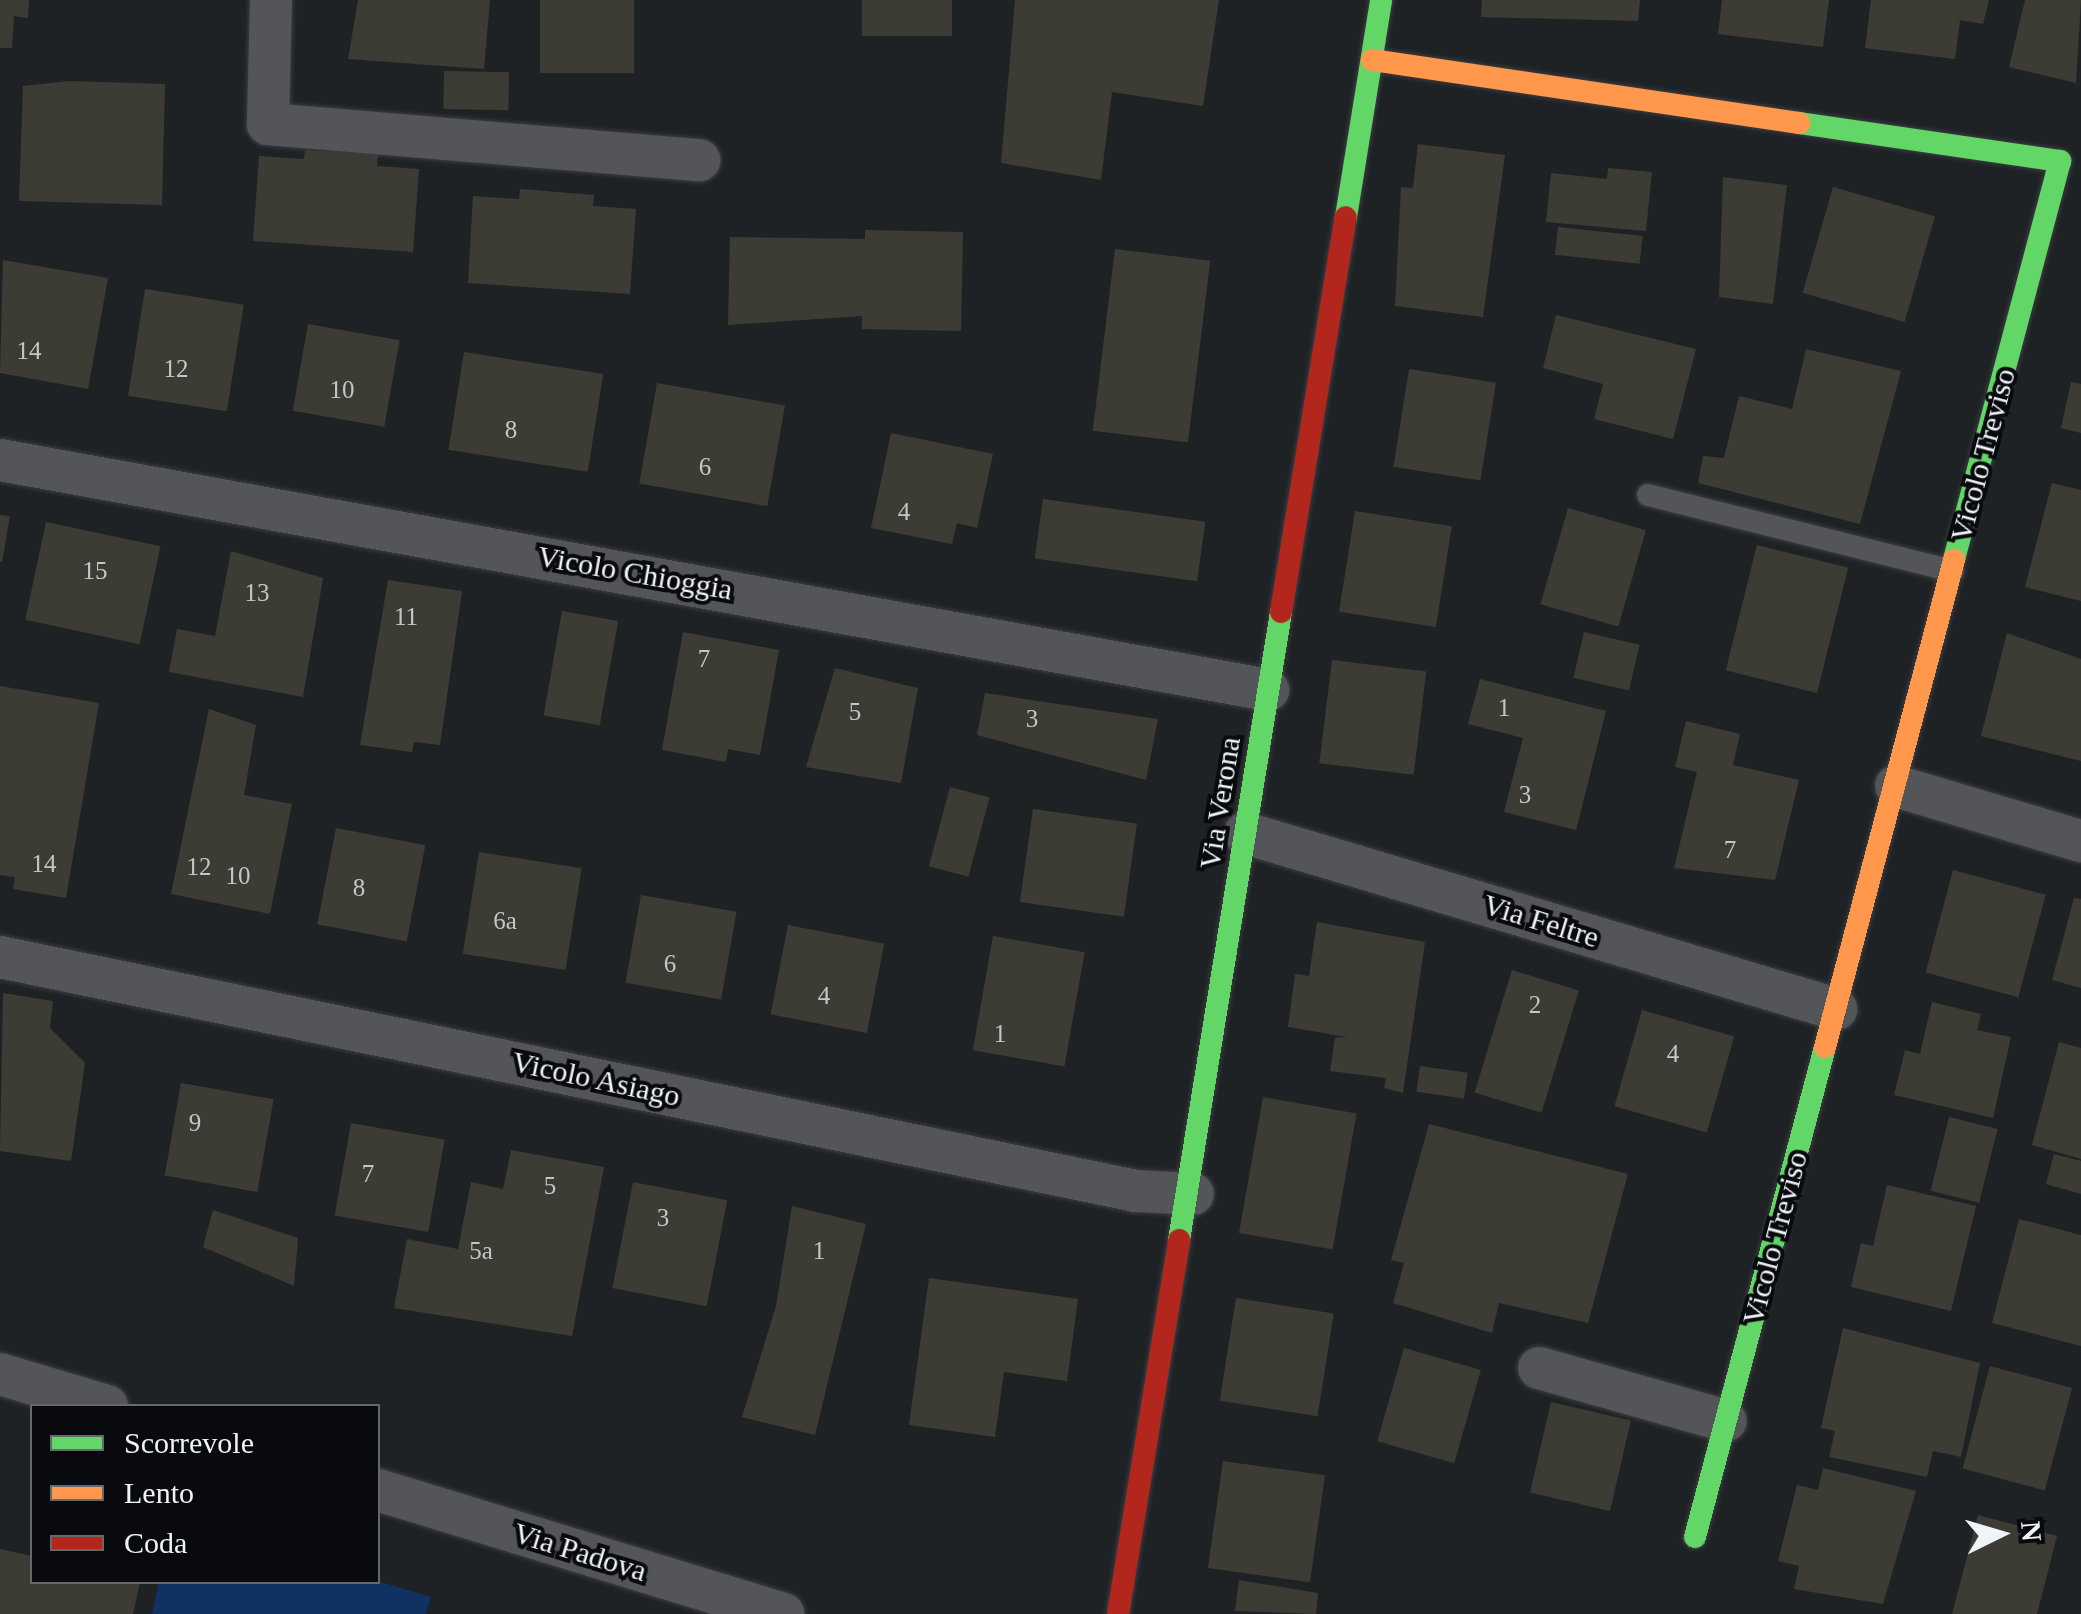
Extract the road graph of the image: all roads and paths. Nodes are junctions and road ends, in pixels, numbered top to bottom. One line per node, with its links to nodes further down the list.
1 (271, 0): 4 (street)
2 (1381, 0): 3 (street, Via Verona)
3 (1372, 60): 7 (street, Vicolo Treviso); 8 (street, Via Verona)
4 (699, 160)
5 (0, 460): 8 (street, Vicolo Chioggia)
6 (1648, 496): 7 (lane)
7 (1953, 571): 9 (street, Vicolo Treviso)
8 (1268, 690): 10 (street, Via Verona)
9 (1896, 786): 11 (street); 13 (street, Vicolo Treviso)
10 (1245, 834): 13 (street, Via Feltre); 14 (street, Via Verona)
11 (2081, 841)
12 (0, 957): 14 (street, Vicolo Asiago)
13 (1836, 1010): 18 (street, Vicolo Treviso)
14 (1194, 1194): 22 (street, Via Verona)
15 (1539, 1368): 18 (street)
16 (0, 1374): 17 (street)
17 (100, 1404)
18 (1726, 1422): 20 (street, Vicolo Treviso)
19 (380, 1491): 21 (street, Via Padova)
20 (1695, 1537)
21 (783, 1614)
22 (1118, 1614)

